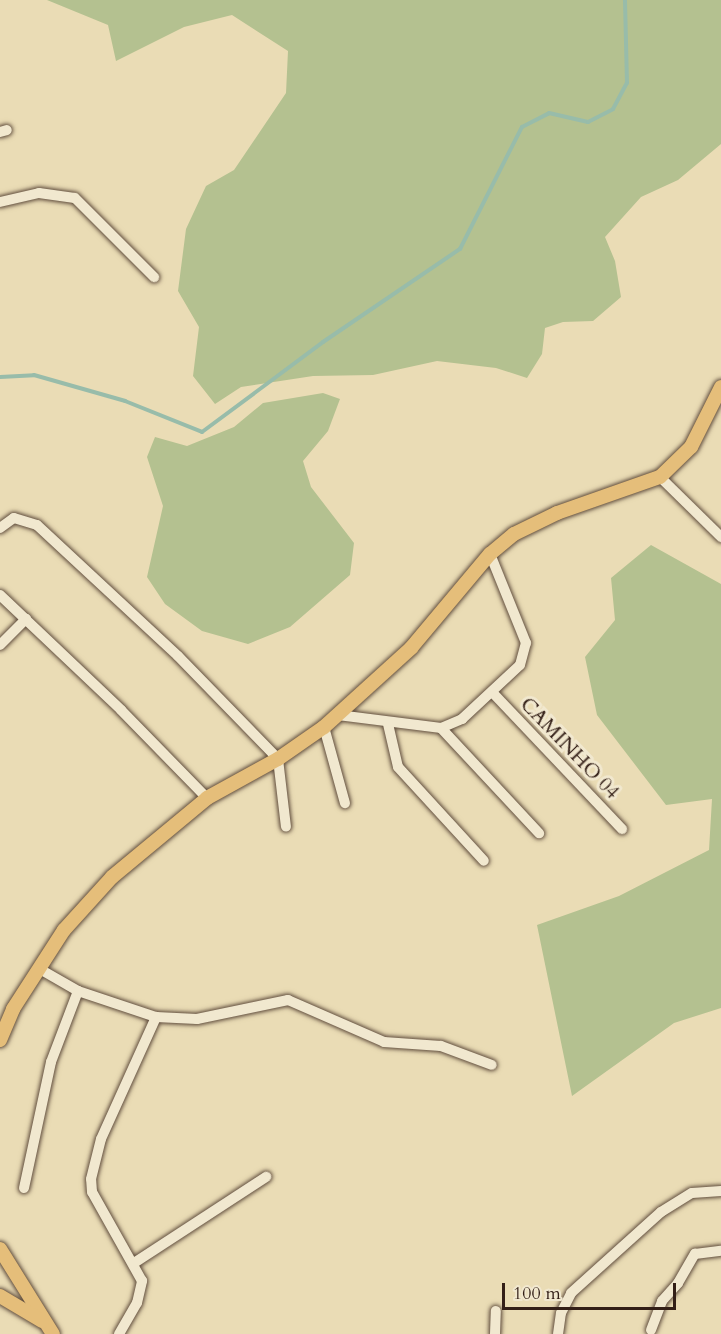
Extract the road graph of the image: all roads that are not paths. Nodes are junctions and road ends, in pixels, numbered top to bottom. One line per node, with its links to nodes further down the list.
1 (0, 202): 2 (street)
2 (154, 277)
3 (721, 387): 4 (main road)
4 (660, 477): 6 (street); 7 (main road)
5 (0, 528): 16 (street)
6 (721, 537)
7 (490, 555): 11 (street); 12 (main road)
8 (0, 595): 9 (street)
9 (26, 619): 10 (street); 17 (street)
10 (0, 645)
11 (492, 692): 15 (street); 20 (street, CAMINHO 04)
12 (338, 715): 13 (street); 14 (main road)
13 (388, 724): 15 (street); 22 (street)
14 (324, 727): 16 (main road); 18 (street)
15 (441, 728): 21 (street)
16 (278, 759): 17 (main road); 19 (street)
17 (207, 798): 23 (main road)
18 (345, 802)
19 (286, 827)
20 (622, 829)
21 (539, 833)
22 (484, 861)
23 (38, 968): 24 (street); 26 (main road)
24 (78, 991): 25 (street); 29 (street)
25 (156, 1017): 27 (street); 33 (street)
26 (0, 1040)
27 (492, 1065)
28 (266, 1177): 33 (street)
29 (24, 1188)
30 (721, 1191): 40 (street)
31 (0, 1249): 36 (main road)
32 (721, 1251): 37 (street)
33 (134, 1263): 38 (street)
34 (0, 1296): 36 (main road)
35 (496, 1311): 39 (street)
36 (50, 1329)
37 (651, 1330)
38 (119, 1334)
39 (495, 1334)
40 (558, 1334)

